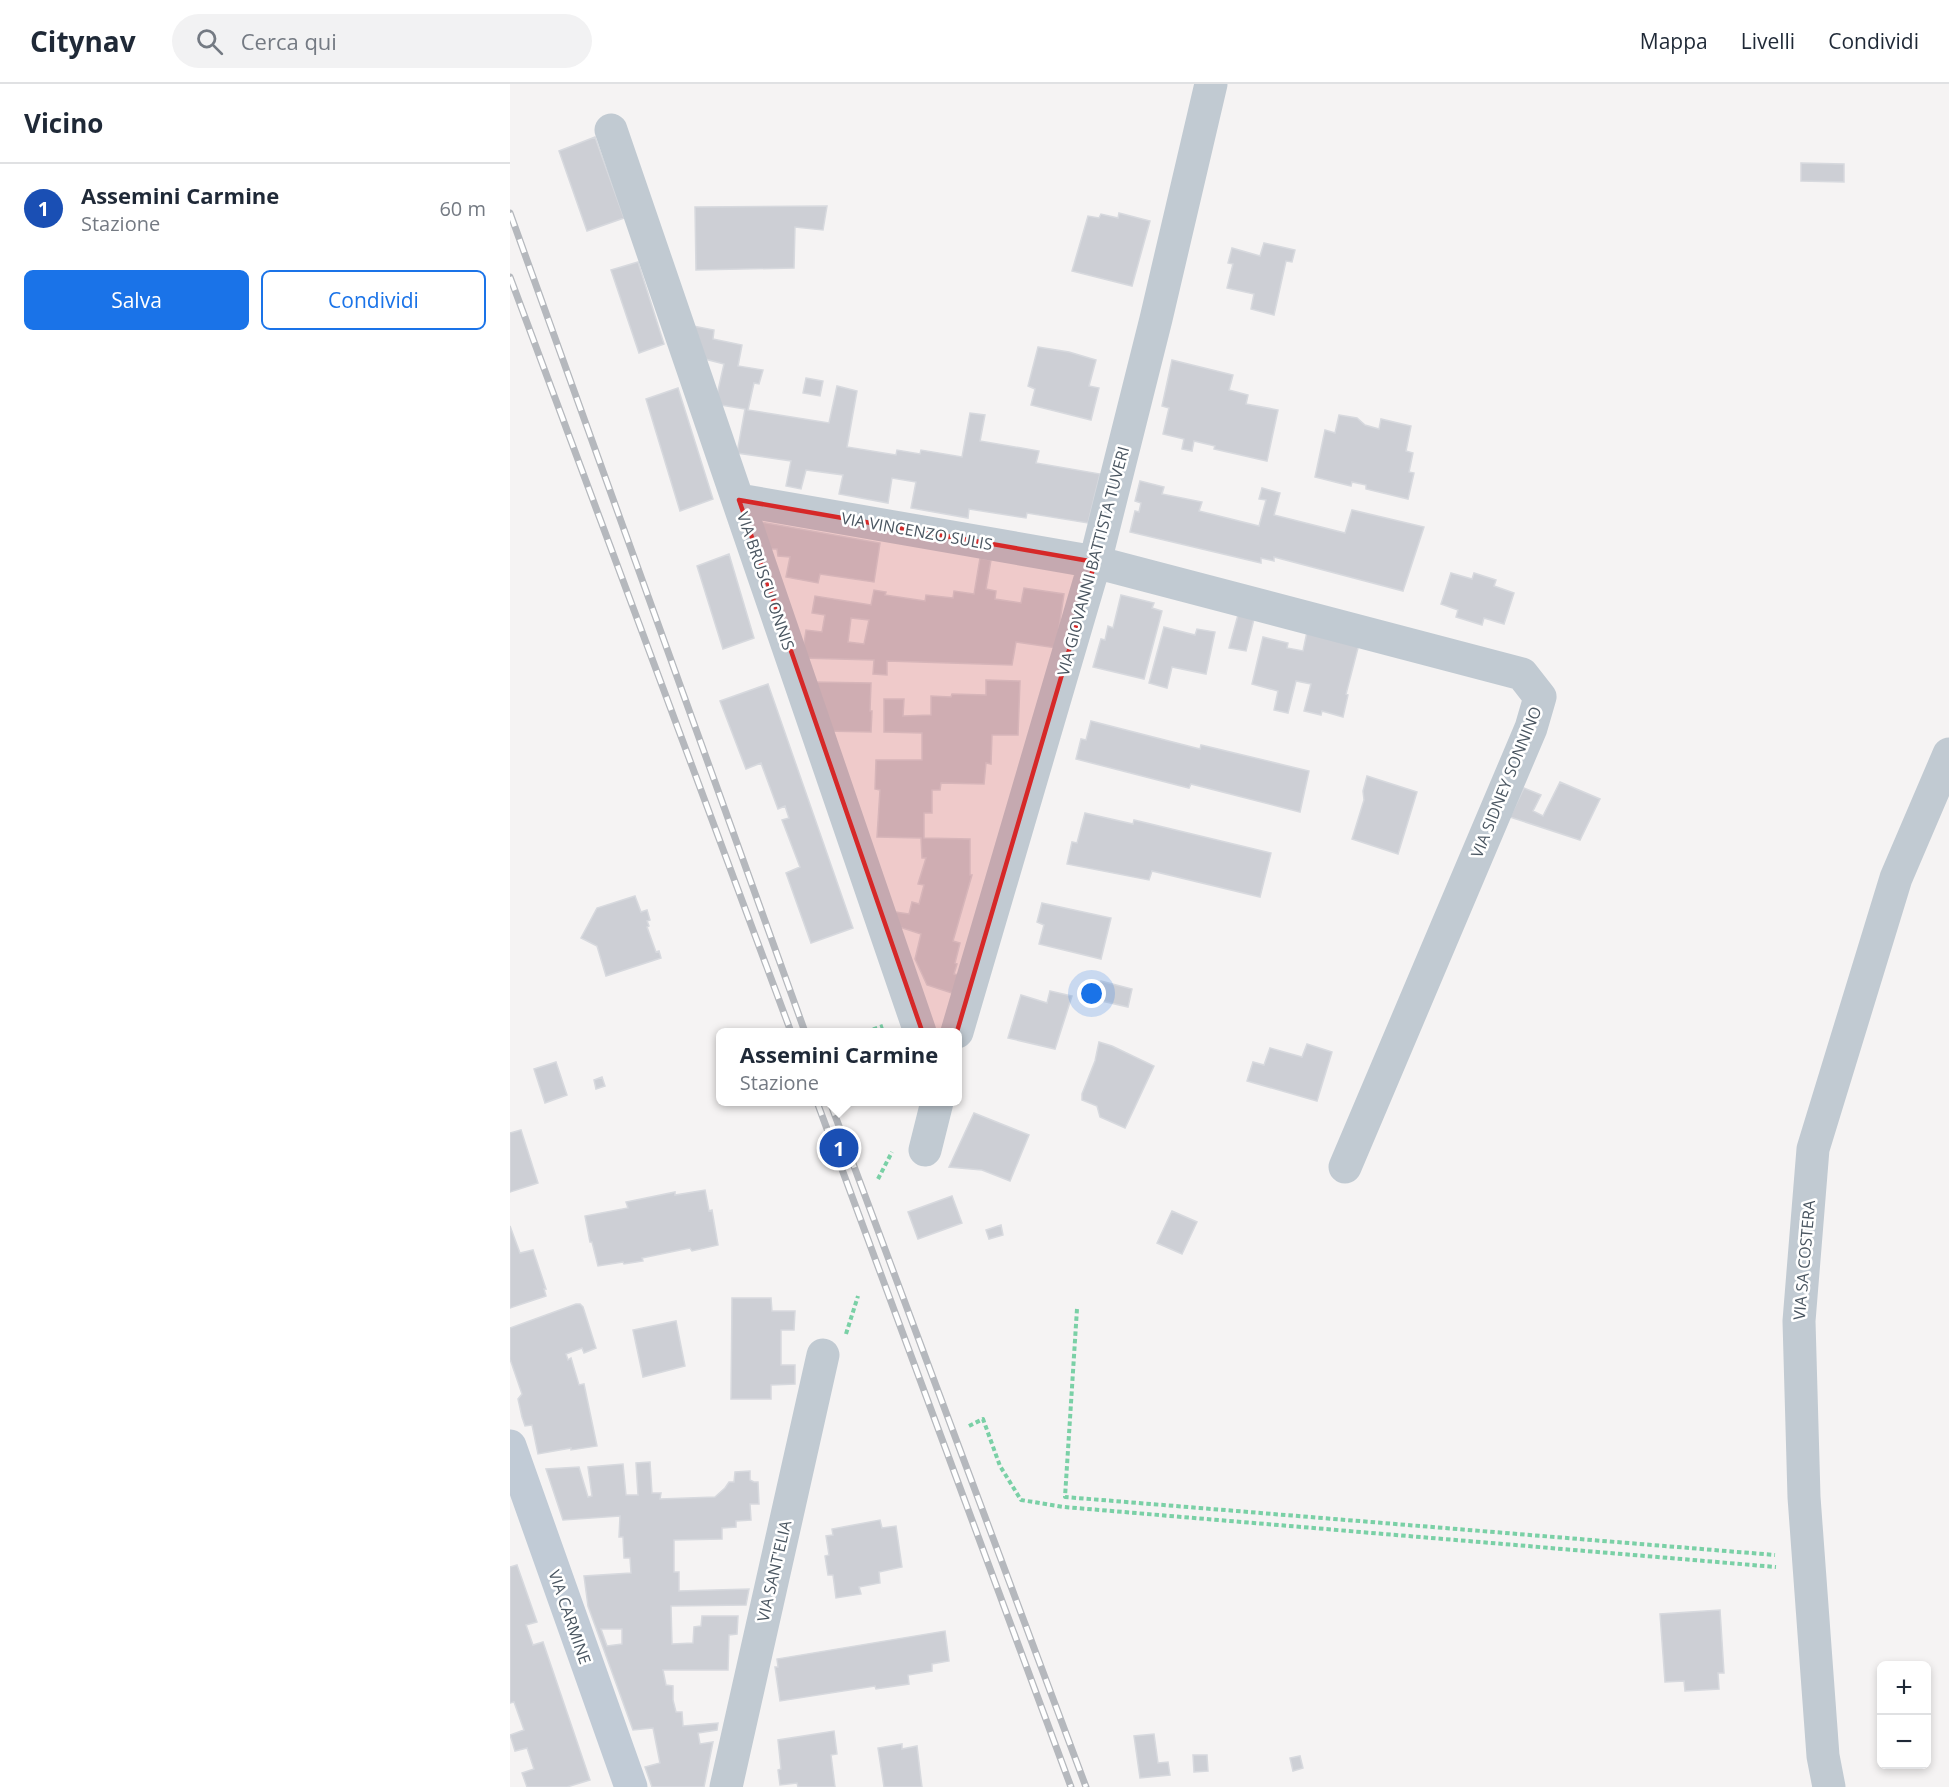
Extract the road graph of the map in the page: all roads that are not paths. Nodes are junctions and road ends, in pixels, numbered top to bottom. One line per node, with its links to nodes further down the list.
1 (1211, 84): 4 (street, VIA GIOVANNI BATTISTA TUVERI)
2 (611, 130): 3 (street, VIA BRUSCU ONNIS)
3 (739, 500): 4 (street, VIA VINCENZO SULIS); 6 (street, VIA BRUSCU ONNIS)
4 (1095, 562): 7 (street, VIA GIOVANNI BATTISTA TUVERI); 10 (street, VIA SIDNEY SONNINO)
5 (1949, 754): 15 (street, VIA SA COSTERA)
6 (919, 1028)
7 (958, 1028)
8 (936, 1106): 9 (street)
9 (925, 1150)
10 (1345, 1167)
11 (823, 1355): 14 (street, VIA SANT'ELIA)
12 (510, 1446): 13 (main road, VIA CARMINE)
13 (631, 1787)
14 (726, 1787)
15 (1829, 1787)

